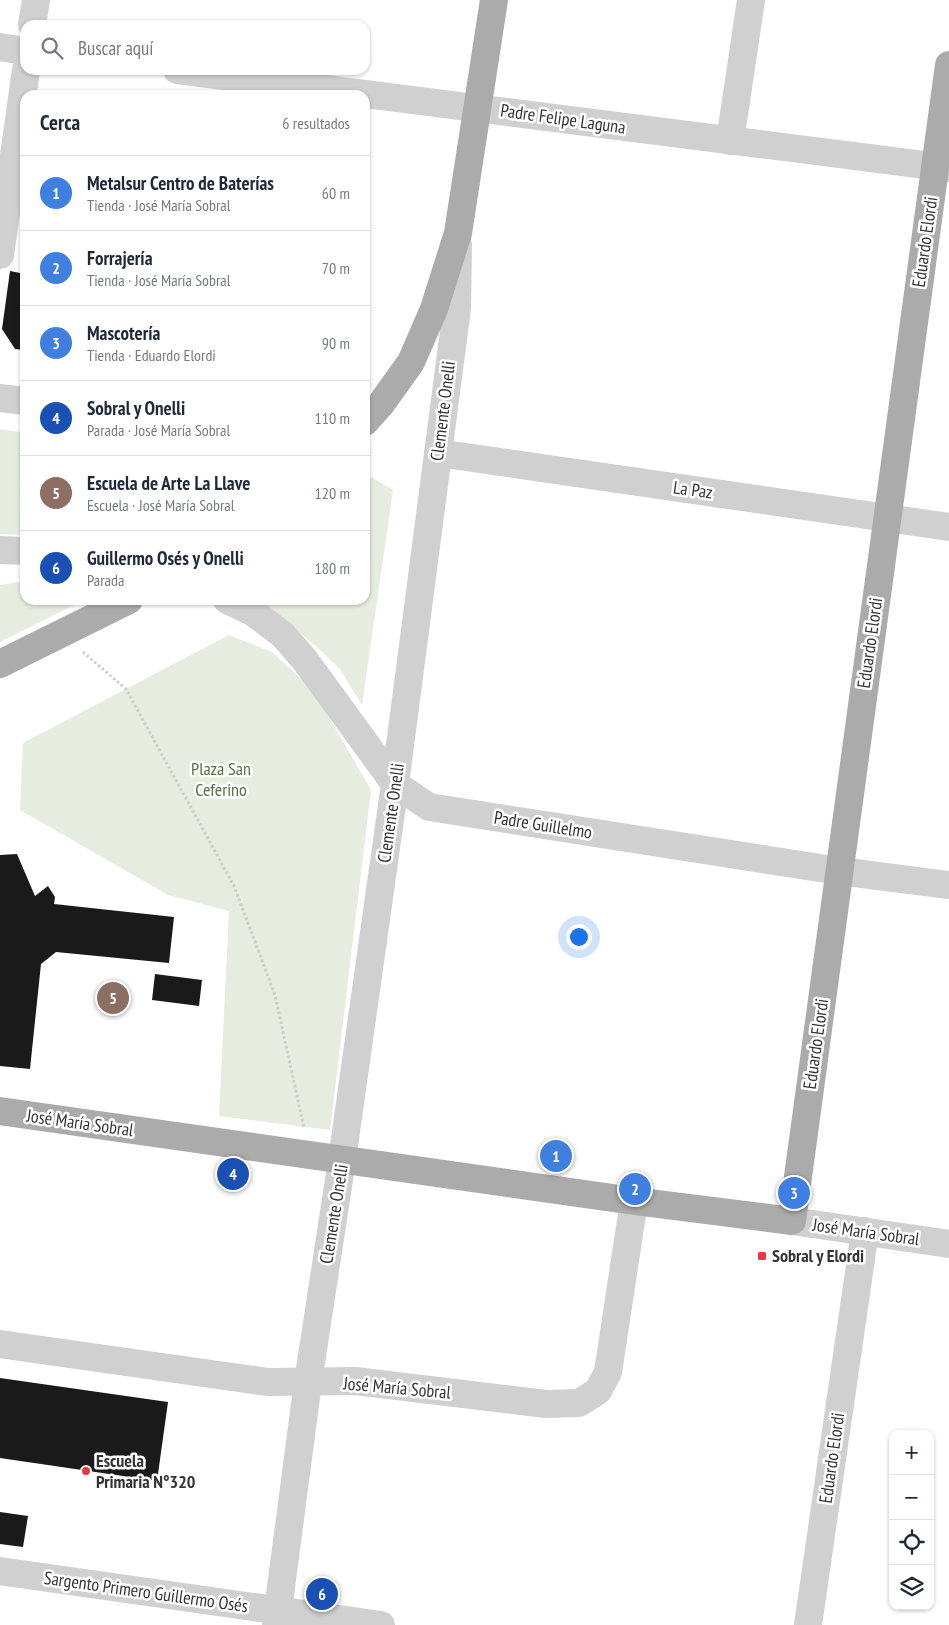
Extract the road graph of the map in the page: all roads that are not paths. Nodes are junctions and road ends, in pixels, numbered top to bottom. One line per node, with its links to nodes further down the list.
1 (36, 0): 4 (street)
2 (494, 0): 13 (main road, Clemente Onelli)
3 (751, 0): 15 (street)
4 (33, 20)
5 (0, 47): 6 (street)
6 (20, 50)
7 (949, 65): 16 (main road, Eduardo Elordi)
8 (25, 75): 10 (street)
9 (217, 75): 11 (street, Padre Felipe Laguna)
10 (23, 90)
11 (335, 90)
12 (370, 94): 13 (street, Padre Felipe Laguna)
13 (478, 108): 15 (street, Padre Felipe Laguna); 17 (main road, Clemente Onelli)
14 (20, 112): 18 (street)
15 (730, 141): 16 (street, Padre Felipe Laguna)
16 (942, 167): 23 (main road, Eduardo Elordi)
17 (458, 233): 21 (main road); 22 (street, Clemente Onelli)
18 (0, 254)
19 (0, 398): 20 (street)
20 (20, 401)
21 (370, 417)
22 (438, 453): 23 (street, La Paz); 30 (street, Clemente Onelli)
23 (887, 518): 24 (street, La Paz); 31 (main road, Eduardo Elordi)
24 (949, 527)
25 (0, 550): 26 (street)
26 (20, 551)
27 (119, 605): 29 (main road)
28 (237, 605): 30 (street, Padre Guillelmo)
29 (0, 664)
30 (395, 784): 31 (street, Padre Guillelmo); 34 (street, Clemente Onelli)
31 (839, 871): 32 (street, Padre Guillelmo); 36 (main road, Eduardo Elordi)
32 (949, 885)
33 (0, 1111): 34 (main road, José María Sobral)
34 (342, 1160): 35 (main road, José María Sobral); 40 (street, Clemente Onelli)
35 (634, 1201): 36 (main road, José María Sobral); 40 (street, José María Sobral)
36 (792, 1221): 37 (street, José María Sobral)
37 (865, 1232): 38 (street, José María Sobral); 44 (street, Eduardo Elordi)
38 (949, 1244)
39 (0, 1344): 40 (street, José María Sobral)
40 (308, 1382): 42 (street, Clemente Onelli)
41 (0, 1572): 42 (street, Sargento Primero Guillermo Osés)
42 (278, 1618): 43 (street, Sargento Primero Guillermo Osés)
43 (381, 1625)
44 (808, 1625)

